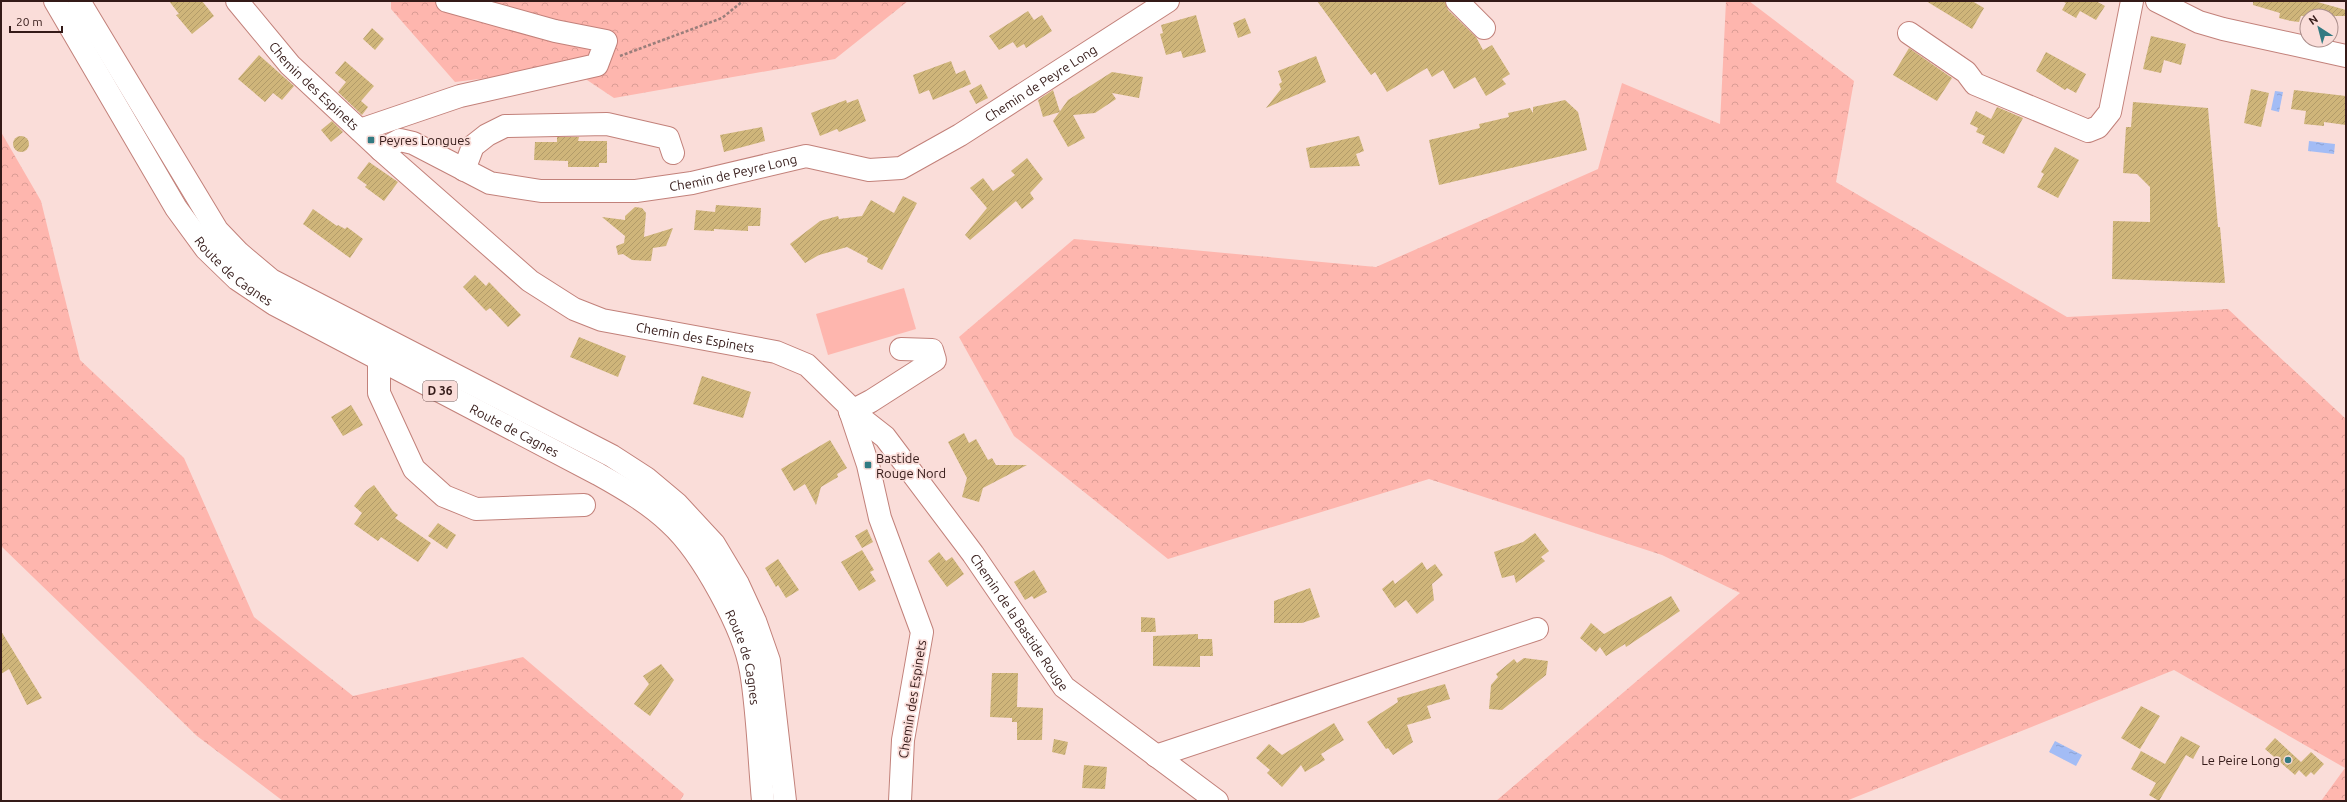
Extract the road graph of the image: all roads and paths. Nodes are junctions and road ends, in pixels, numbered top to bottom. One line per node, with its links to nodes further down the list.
1 (55, 1): 19 (street, Route de Cagnes / D 36)
2 (80, 1): 25 (street, Route de Cagnes / D 36)
3 (237, 1): 14 (street, Chemin des Espinets)
4 (447, 1): 13 (street)
5 (743, 1): 13 (path)
6 (1168, 1): 17 (street, Chemin de Peyre Long)
7 (1457, 1): 10 (street)
8 (2132, 1): 11 (street)
9 (2157, 1): 12 (street)
10 (1484, 28)
11 (1909, 33)
12 (2346, 56)
13 (597, 65): 14 (street)
14 (360, 130): 15 (street, Chemin des Espinets)
15 (381, 150): 17 (street, Chemin de Peyre Long); 20 (street, Chemin des Espinets)
16 (673, 153): 17 (street)
17 (464, 170)
18 (901, 349): 20 (street)
19 (379, 359): 21 (street); 24 (street, Route de Cagnes / D 36)
20 (851, 414): 23 (street, Chemin de la Bastide Rouge); 26 (street, Chemin des Espinets)
21 (584, 505)
22 (1537, 629): 23 (street)
23 (1156, 756): 27 (street, Chemin de la Bastide Rouge)
24 (764, 801)
25 (785, 801)
26 (900, 801)
27 (1217, 801)

